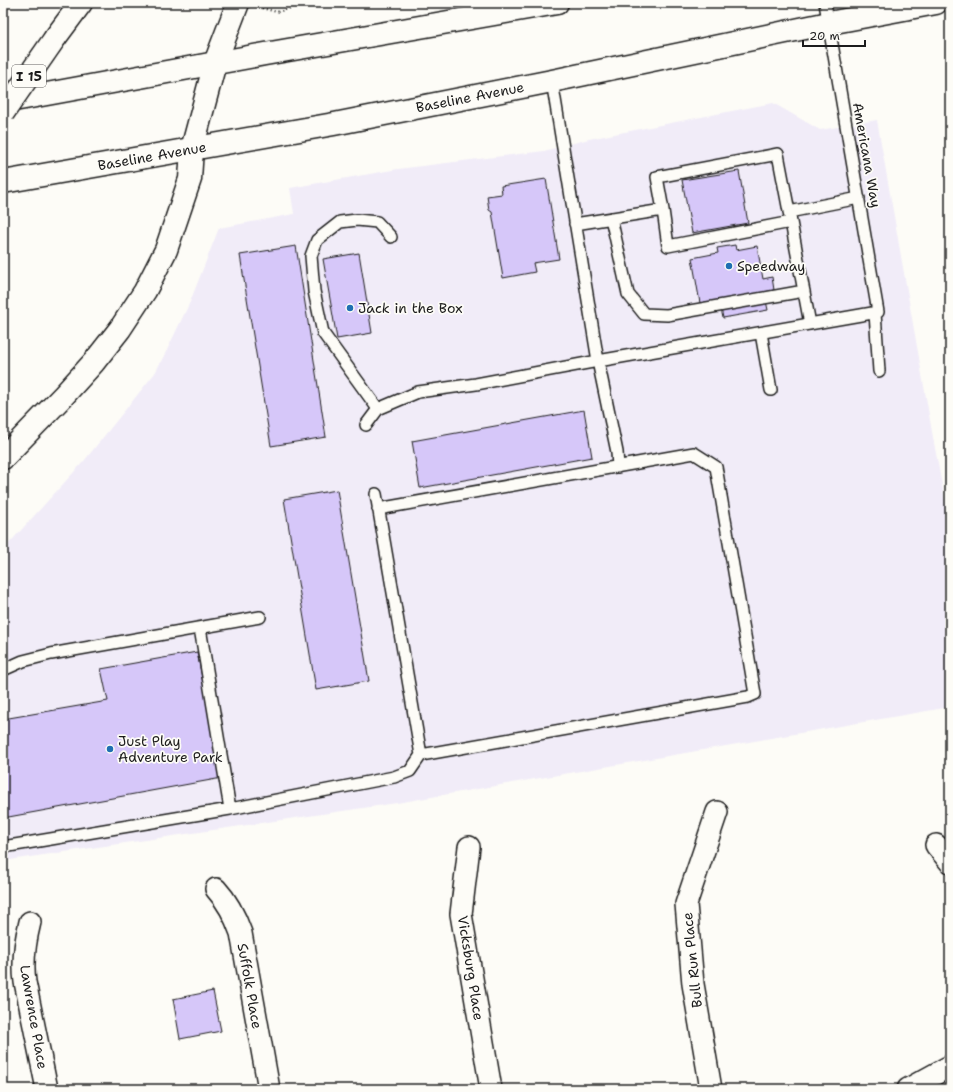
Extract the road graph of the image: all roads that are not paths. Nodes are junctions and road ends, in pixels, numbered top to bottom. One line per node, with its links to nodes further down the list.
1 (81, 3): 9 (main road, I 15, bridge)
2 (238, 3): 6 (main road)
3 (557, 3): 6 (main road)
4 (936, 3): 5 (main road, Baseline Avenue)
5 (827, 13): 7 (main road, Baseline Avenue); 12 (lane, Americana Way)
6 (215, 63): 8 (main road); 10 (main road)
7 (552, 81): 10 (main road, Baseline Avenue); 16 (lane)
8 (3, 102)
9 (3, 114)
10 (192, 149): 11 (main road, Baseline Avenue); 27 (main road)
11 (3, 182)
12 (859, 198): 14 (lane); 19 (lane, Americana Way)
13 (662, 210): 14 (lane); 14 (lane); 15 (lane)
14 (790, 217): 18 (lane)
15 (611, 218): 16 (lane); 18 (lane)
16 (575, 224): 22 (lane)
17 (391, 237): 25 (lane)
18 (804, 291): 20 (lane)
19 (876, 313): 20 (lane); 23 (lane, Americana Way)
20 (810, 324): 21 (lane)
21 (760, 333): 22 (lane); 24 (lane)
22 (598, 361): 25 (lane); 28 (lane)
23 (879, 371)
24 (771, 390)
25 (378, 409): 26 (lane)
26 (366, 425)
27 (3, 458)
28 (618, 467): 30 (lane); 34 (lane)
29 (376, 494): 30 (lane)
30 (378, 509): 34 (lane)
31 (260, 617): 32 (lane)
32 (200, 628): 33 (lane); 35 (lane)
33 (3, 670)
34 (421, 755): 35 (lane)
35 (230, 809): 38 (lane)
36 (717, 812): 47 (street, Bull Run Place)
37 (936, 845): 40 (street)
38 (3, 847)
39 (469, 847): 46 (street, Vicksburg Place)
40 (950, 862)
41 (216, 888): 45 (street, Suffolk Place)
42 (30, 922): 44 (street, Lawrence Place)
43 (950, 1066): 48 (street)
44 (47, 1089)
45 (269, 1089)
46 (491, 1089)
47 (711, 1089)
48 (908, 1089)

